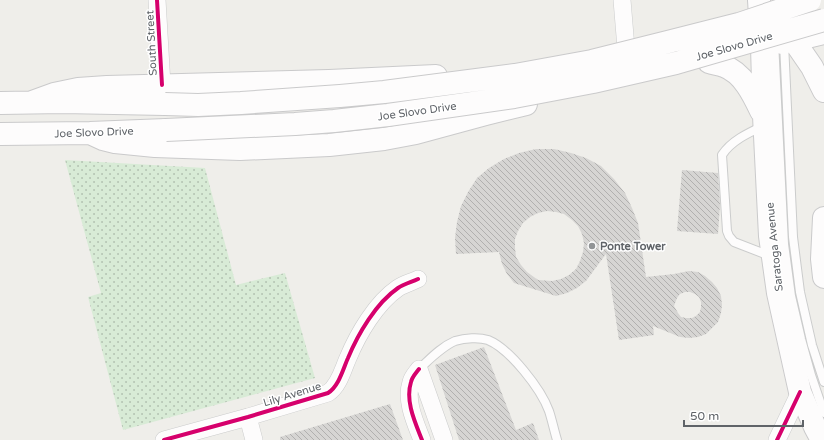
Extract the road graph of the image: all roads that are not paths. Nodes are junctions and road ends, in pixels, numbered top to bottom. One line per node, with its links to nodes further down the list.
1 (157, 0): 11 (street, South Street)
2 (622, 0): 8 (street)
3 (782, 0): 6 (lane)
4 (810, 0): 11 (main road, Joe Slovo Drive, bridge)
5 (824, 20): 14 (main road, Joe Slovo Drive, bridge)
6 (773, 27): 7 (main road); 8 (main road); 9 (main road); 10 (main road); 13 (main road, Saratoga Avenue); 21 (lane); 23 (lane)
7 (824, 33)
8 (626, 48): 11 (main road)
9 (709, 62): 13 (main road); 14 (main road)
10 (824, 92)
11 (163, 94): 12 (main road, Joe Slovo Drive)
12 (0, 103)
13 (764, 121): 17 (main road, Saratoga Avenue); 17 (lane)
14 (90, 133): 15 (main road, Joe Slovo Drive)
15 (0, 134)
16 (824, 218): 18 (main road)
17 (773, 256): 22 (main road, Saratoga Avenue)
18 (824, 277)
19 (418, 279): 24 (street, Lily Avenue)
20 (419, 368): 27 (street); 28 (street); 29 (lane)
21 (824, 382)
22 (800, 392): 30 (street); 31 (main road, Saratoga Avenue)
23 (824, 413)
24 (248, 417): 25 (street, Lily Avenue); 26 (street)
25 (164, 440)
26 (254, 440)
27 (422, 440)
28 (444, 440)
29 (557, 440)
30 (777, 440)
31 (822, 440)

